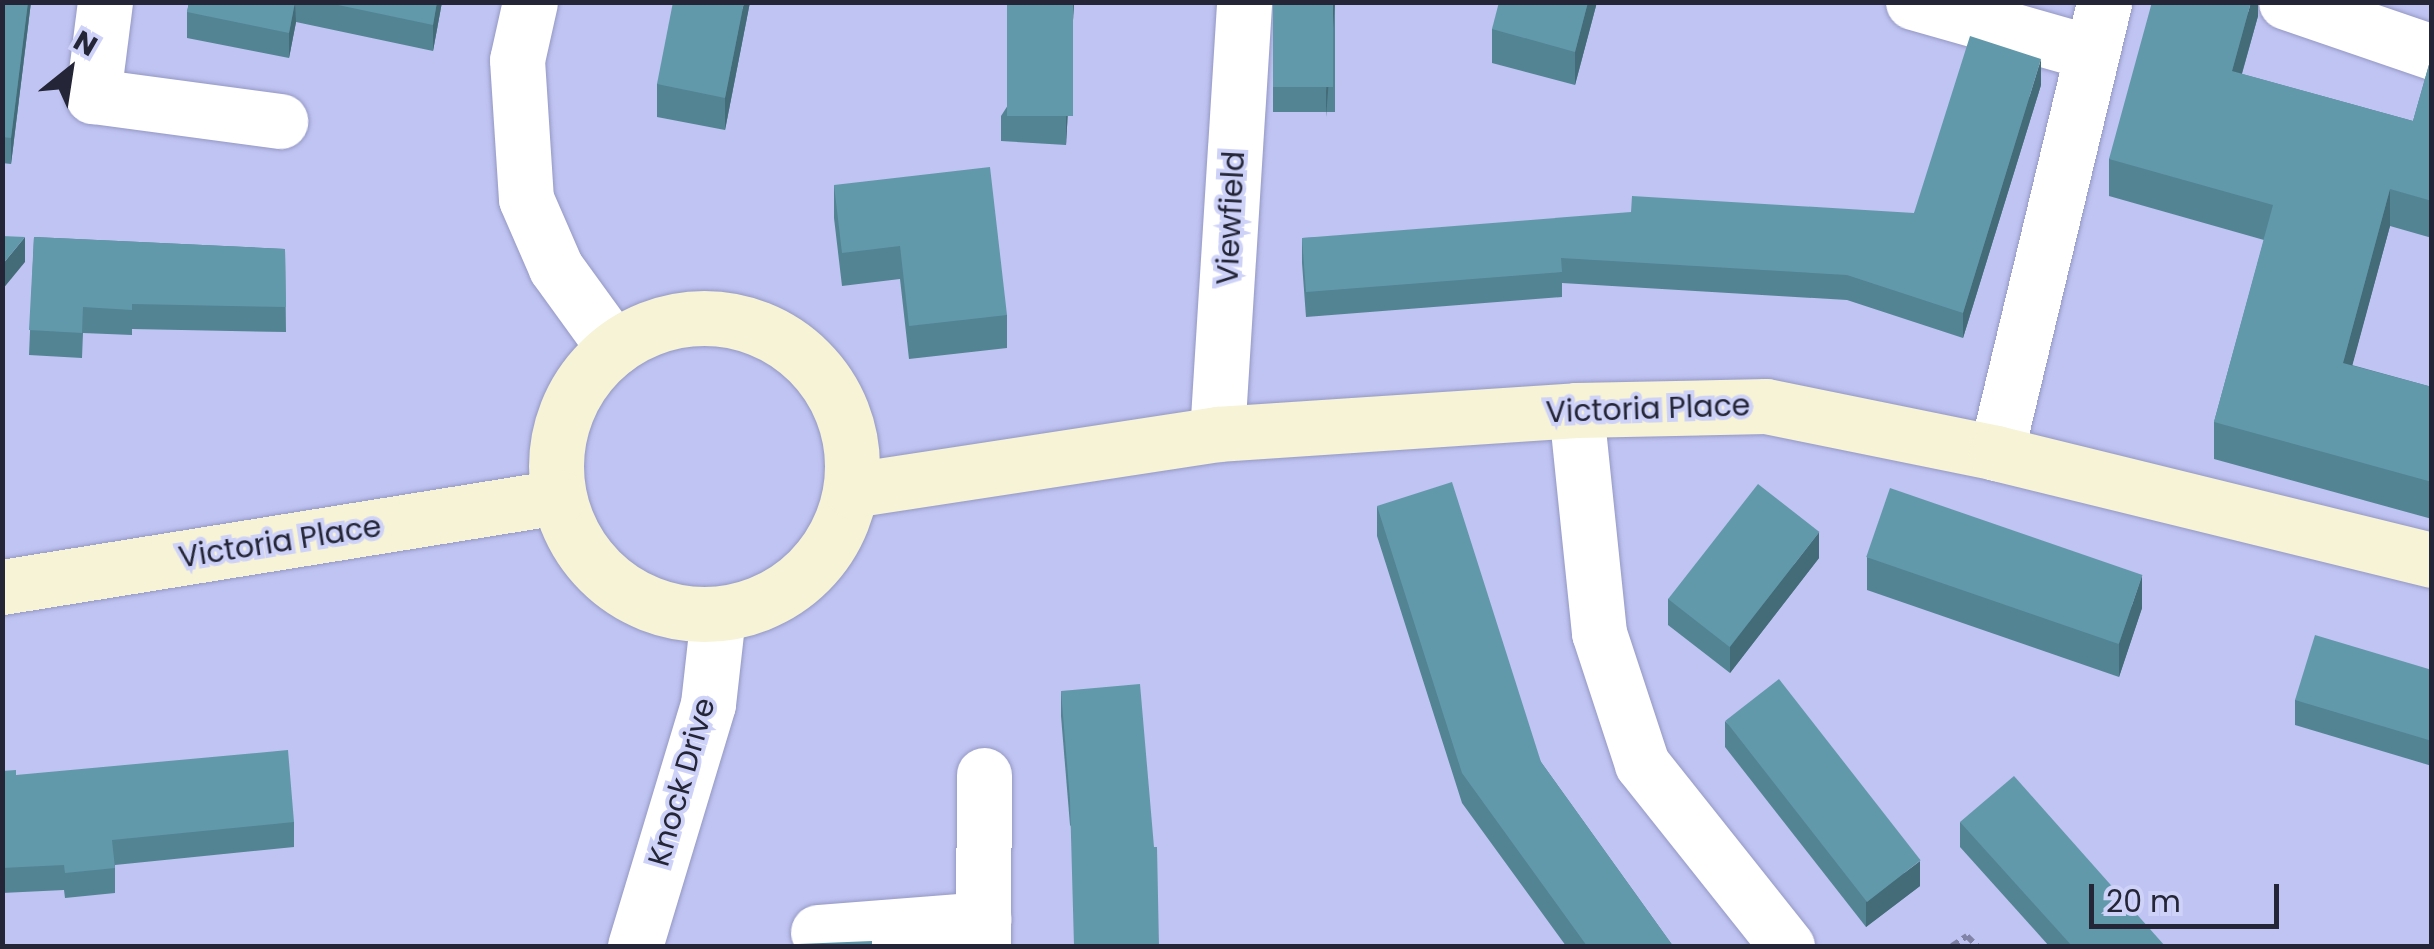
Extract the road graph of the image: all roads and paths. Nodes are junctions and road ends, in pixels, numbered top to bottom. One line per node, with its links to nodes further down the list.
1 (105, 2): 8 (street)
2 (530, 2): 9 (street)
3 (1244, 2): 11 (street, Viewfield)
4 (1913, 2): 6 (street)
5 (2286, 2): 7 (street)
6 (2097, 27): 12 (street)
7 (2432, 52)
8 (280, 120)
9 (614, 348): 13 (street); 14 (street)
10 (1576, 410): 11 (street, Victoria Place); 12 (street, Victoria Place); 22 (street)
11 (1218, 434): 13 (street, Victoria Place)
12 (1996, 453): 15 (street, Victoria Place)
13 (852, 490): 17 (street)
14 (558, 497): 16 (street, Victoria Place); 17 (street)
15 (2432, 560)
16 (2, 587)
17 (718, 614): 21 (street, Knock Drive)
18 (984, 776): 20 (street)
19 (818, 932): 20 (street)
20 (983, 933)
21 (634, 946)
22 (1787, 946)
23 (1952, 946): 24 (path)
24 (1977, 946)

